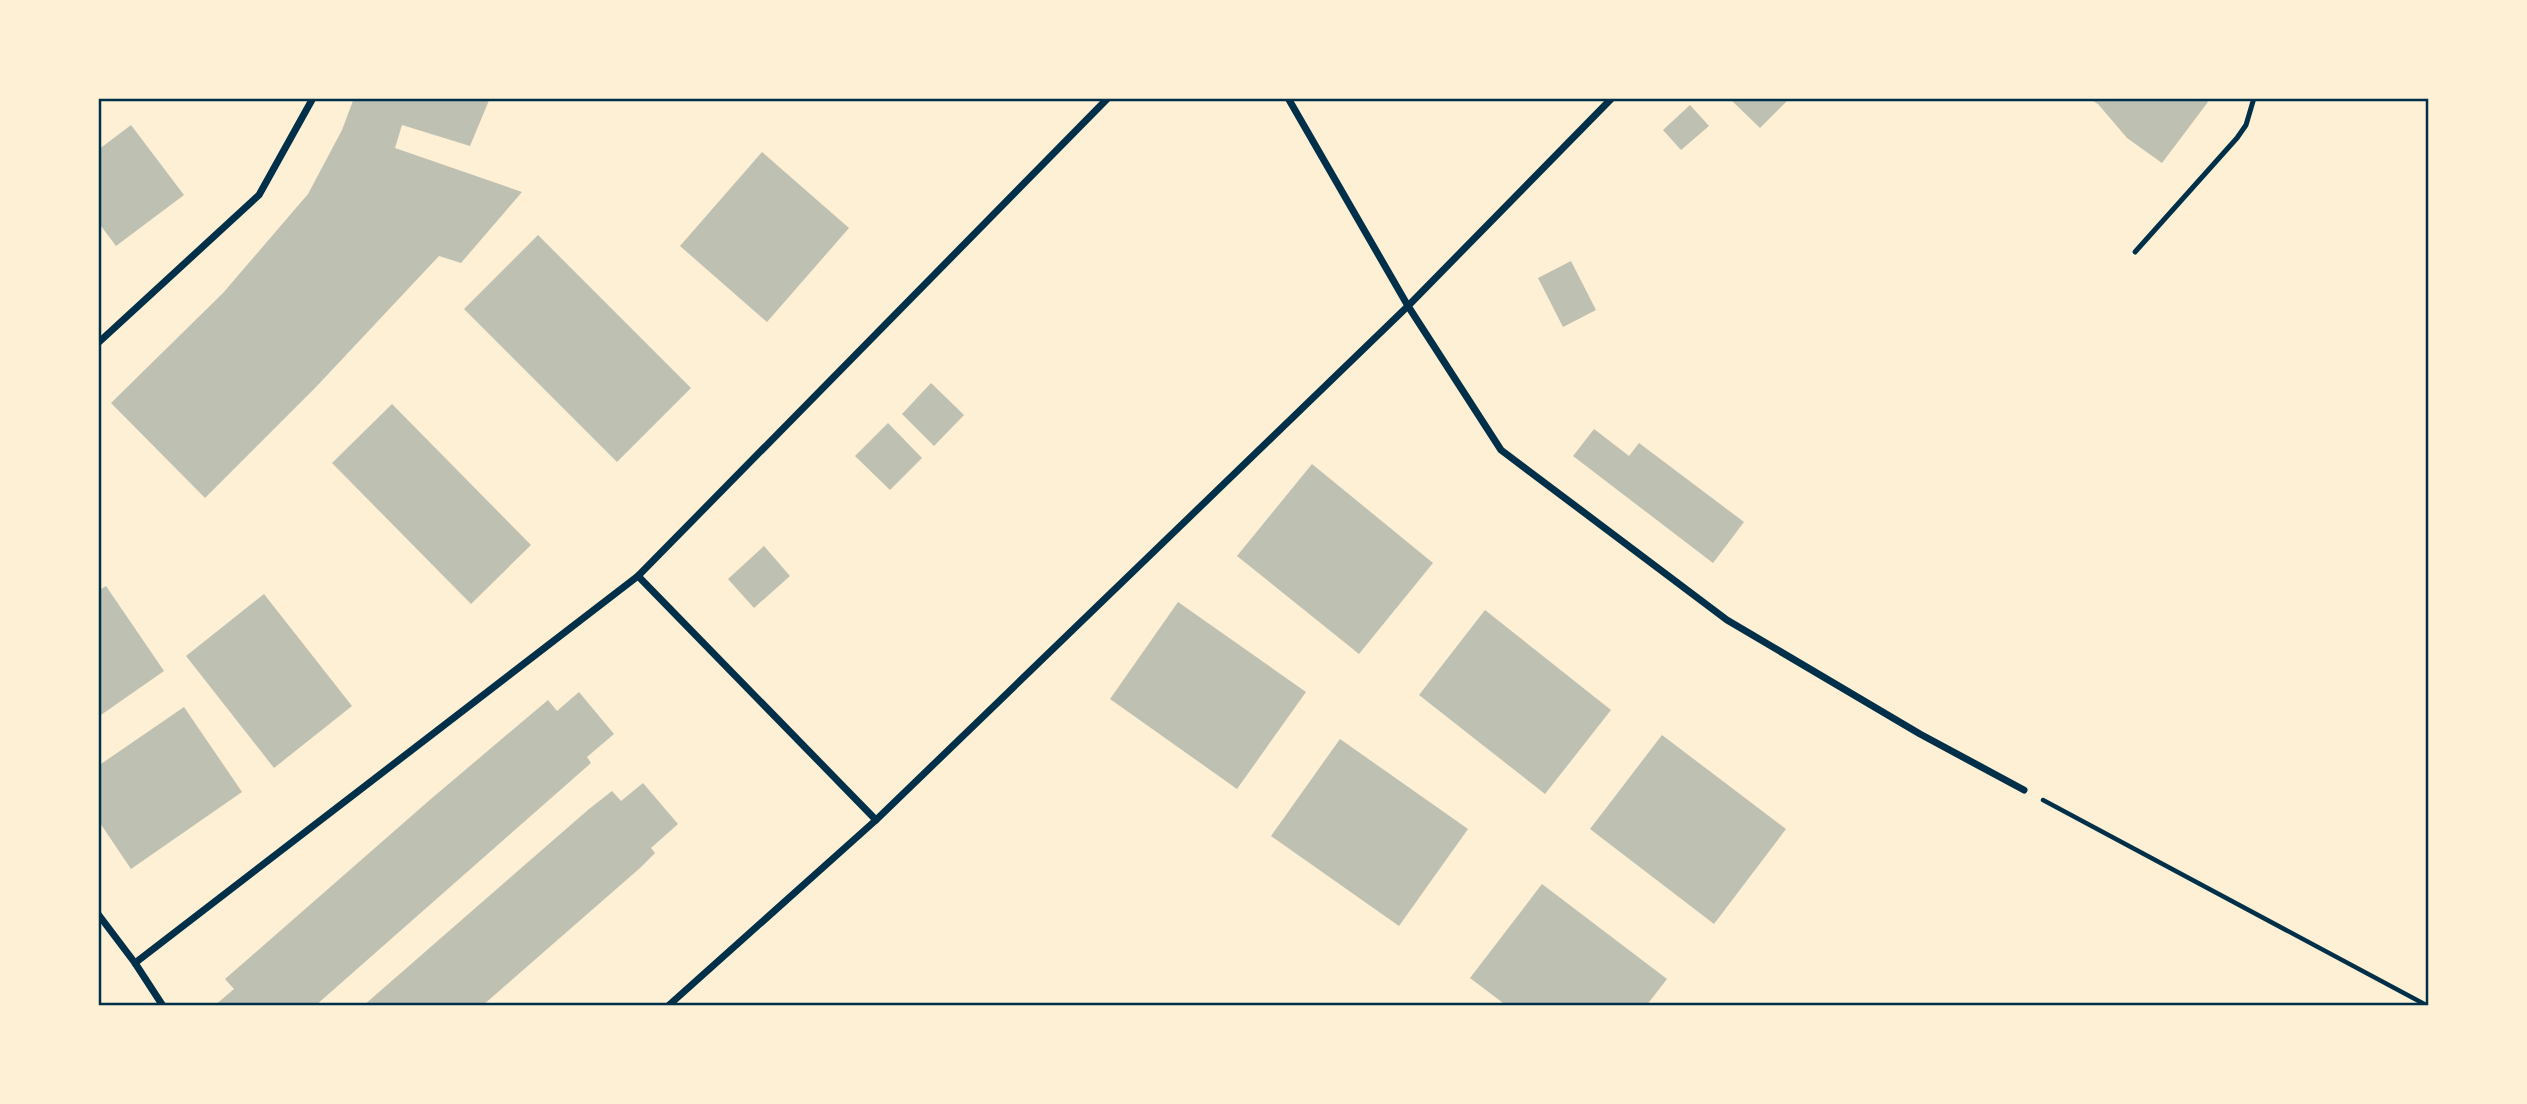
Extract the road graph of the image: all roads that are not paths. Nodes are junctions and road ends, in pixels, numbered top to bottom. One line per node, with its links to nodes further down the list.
1 (313, 98): 8 (street)
2 (1108, 98): 9 (street)
3 (1288, 98): 7 (street)
4 (1612, 98): 7 (street)
5 (2254, 98): 6 (lane)
6 (2135, 252)
7 (1408, 306): 10 (street); 11 (street)
8 (98, 342)
9 (638, 576): 11 (street); 13 (street)
10 (2024, 790)
11 (876, 820): 15 (street)
12 (98, 914): 13 (street)
13 (135, 963): 14 (street)
14 (163, 1006)
15 (668, 1006)

